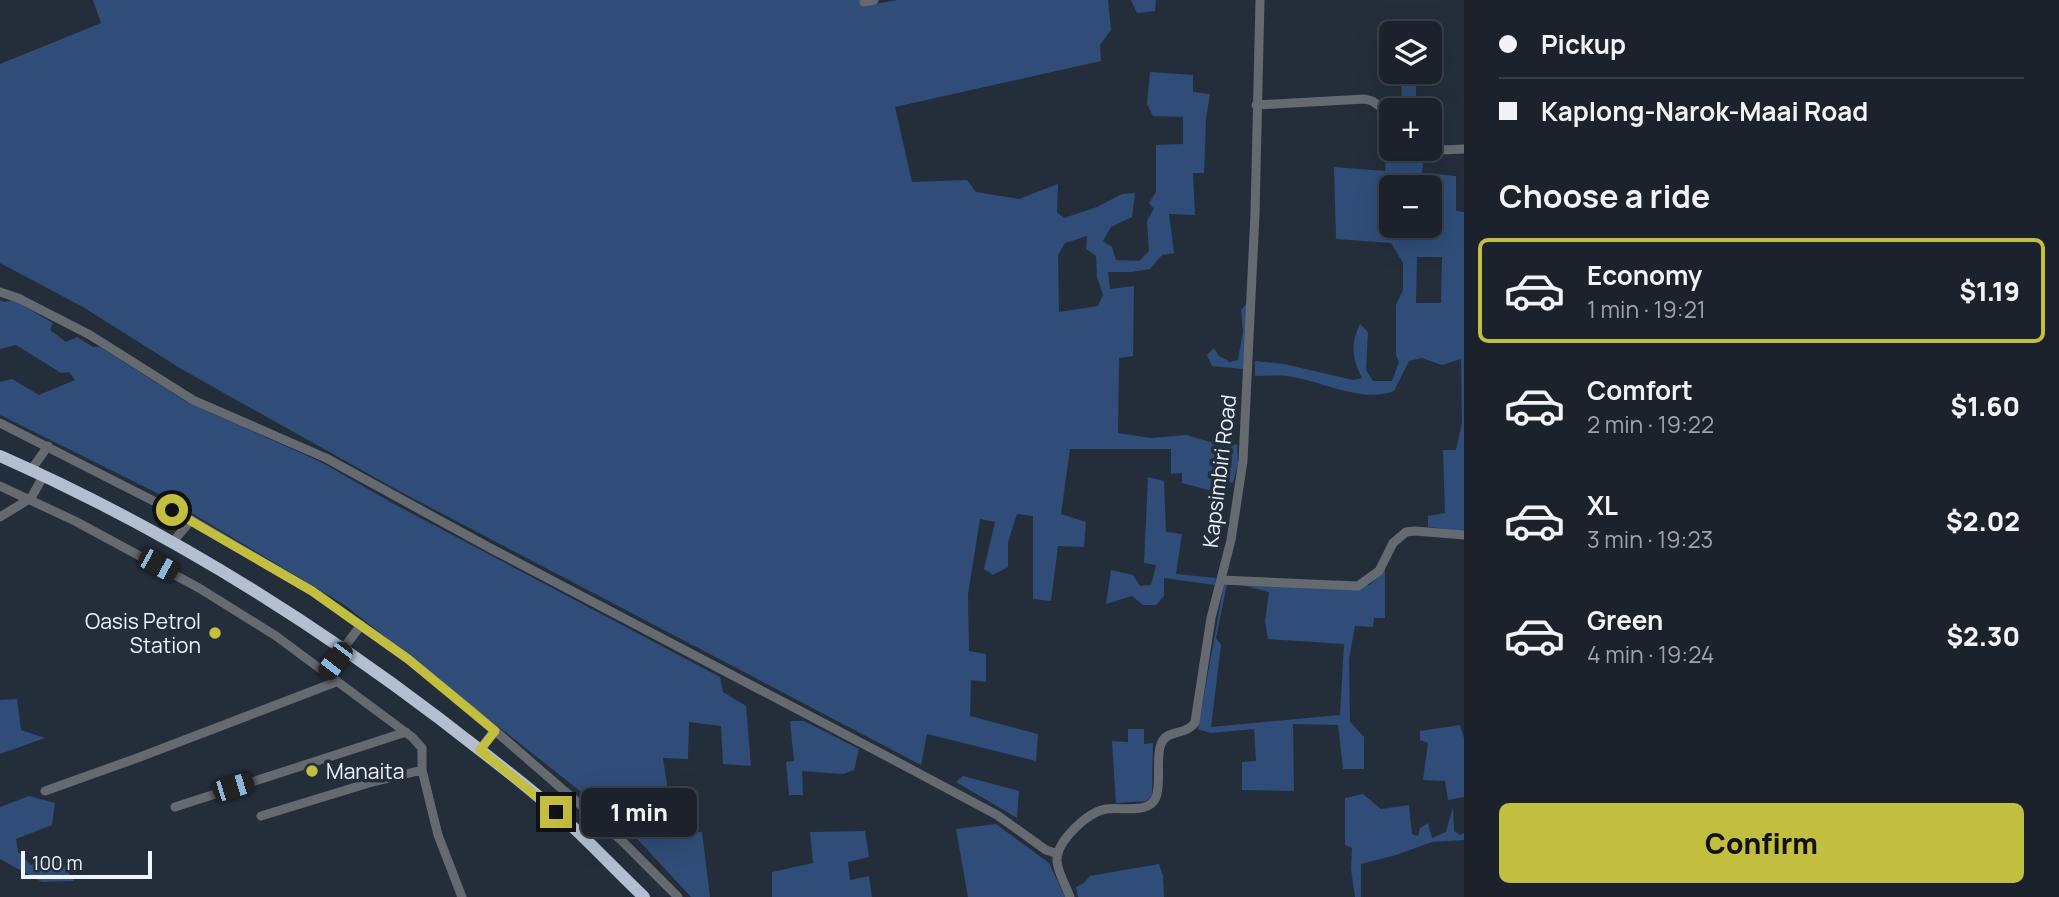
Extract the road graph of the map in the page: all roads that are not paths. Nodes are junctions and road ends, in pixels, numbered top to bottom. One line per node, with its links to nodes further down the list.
1 (1260, 0): 2 (street, Kapsimbiri Road)
2 (1256, 105): 3 (street); 18 (street, Kapsimbiri Road)
3 (1379, 106)
4 (1464, 149): 5 (street)
5 (1442, 150)
6 (0, 292): 30 (street)
7 (0, 423): 8 (street)
8 (48, 446): 10 (street); 15 (street)
9 (0, 456): 10 (highway)
10 (31, 470): 11 (highway)
11 (44, 475): 13 (street); 17 (highway)
12 (0, 486): 13 (street)
13 (31, 498): 14 (street); 21 (street)
14 (0, 517)
15 (191, 520): 17 (street); 19 (street)
16 (1464, 535): 18 (street)
17 (172, 543): 20 (highway)
18 (1220, 580): 30 (street, Kapsimbiri Road)
19 (360, 625): 20 (street); 23 (street)
20 (344, 649): 21 (street); 25 (highway)
21 (326, 673): 22 (street)
22 (336, 682): 24 (street); 27 (street)
23 (495, 731): 25 (street); 33 (street)
24 (406, 732): 26 (street); 28 (street)
25 (480, 750): 32 (highway)
26 (422, 771): 29 (street); 31 (street)
27 (45, 791)
28 (176, 807)
29 (261, 816)
30 (1058, 854): 34 (street)
31 (461, 897)
32 (644, 897)
33 (678, 897)
34 (1070, 897)

